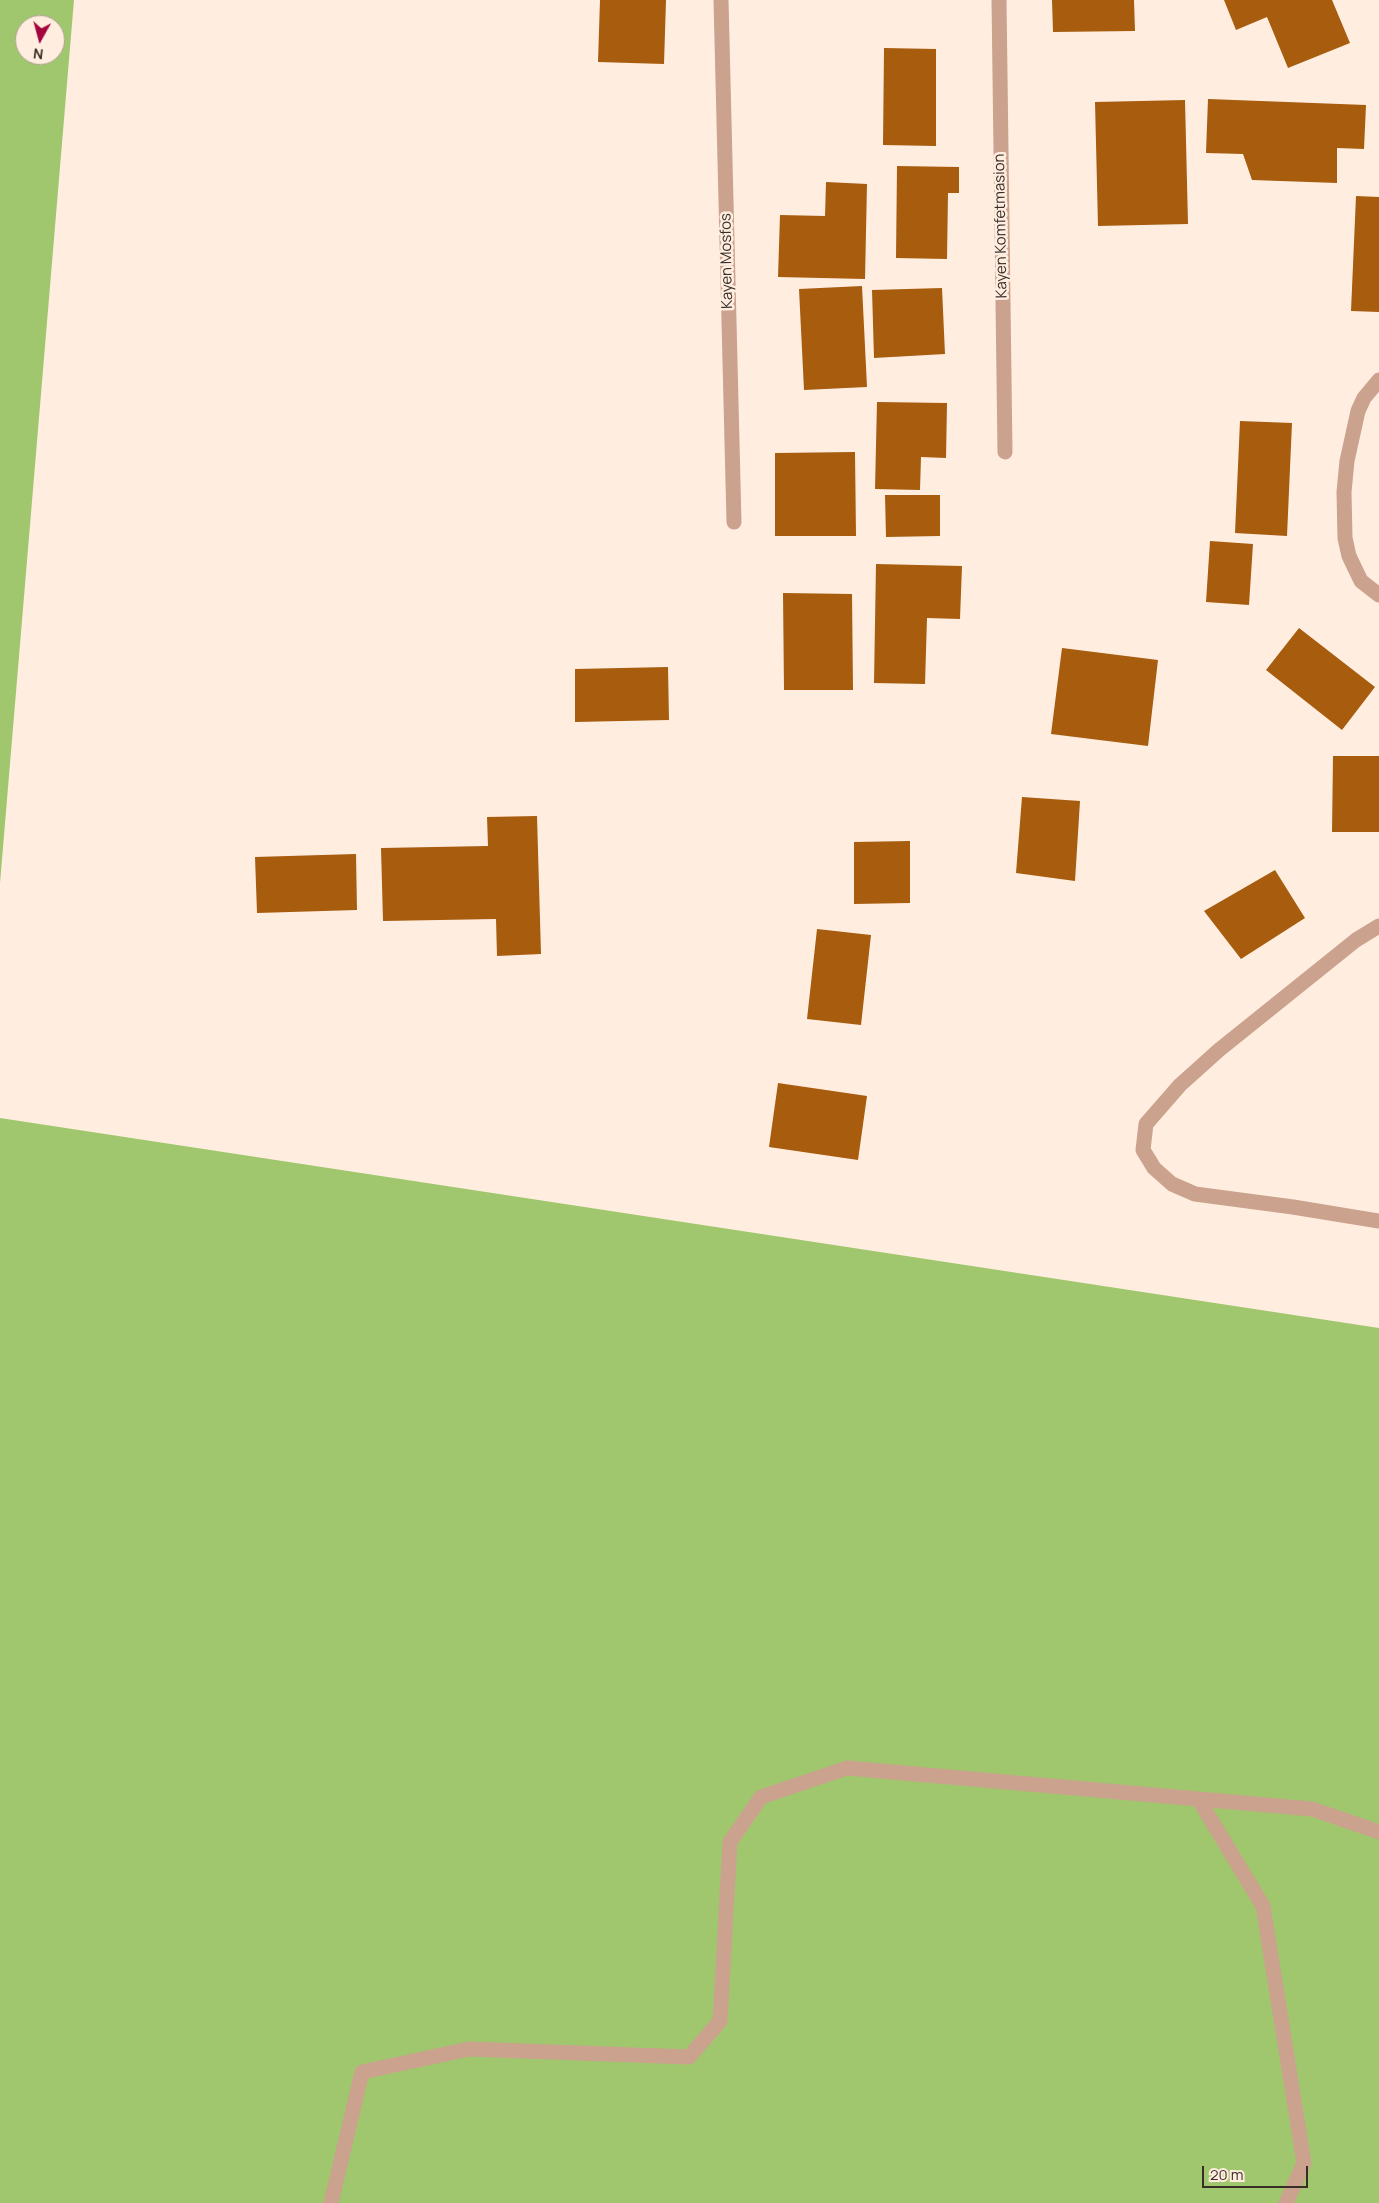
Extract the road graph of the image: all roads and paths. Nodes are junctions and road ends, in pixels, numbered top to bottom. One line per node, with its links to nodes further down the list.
1 (721, 0): 5 (street, Kayen Mosfos)
2 (999, 0): 4 (street, Kayen Komfetmasion)
3 (1379, 380): 6 (street)
4 (1005, 452)
5 (734, 522)
6 (1379, 595)
7 (1379, 926): 8 (street)
8 (1379, 1220)
9 (1199, 1800): 10 (street); 11 (street); 12 (street)
10 (1379, 1832)
11 (331, 2203)
12 (1286, 2203)

